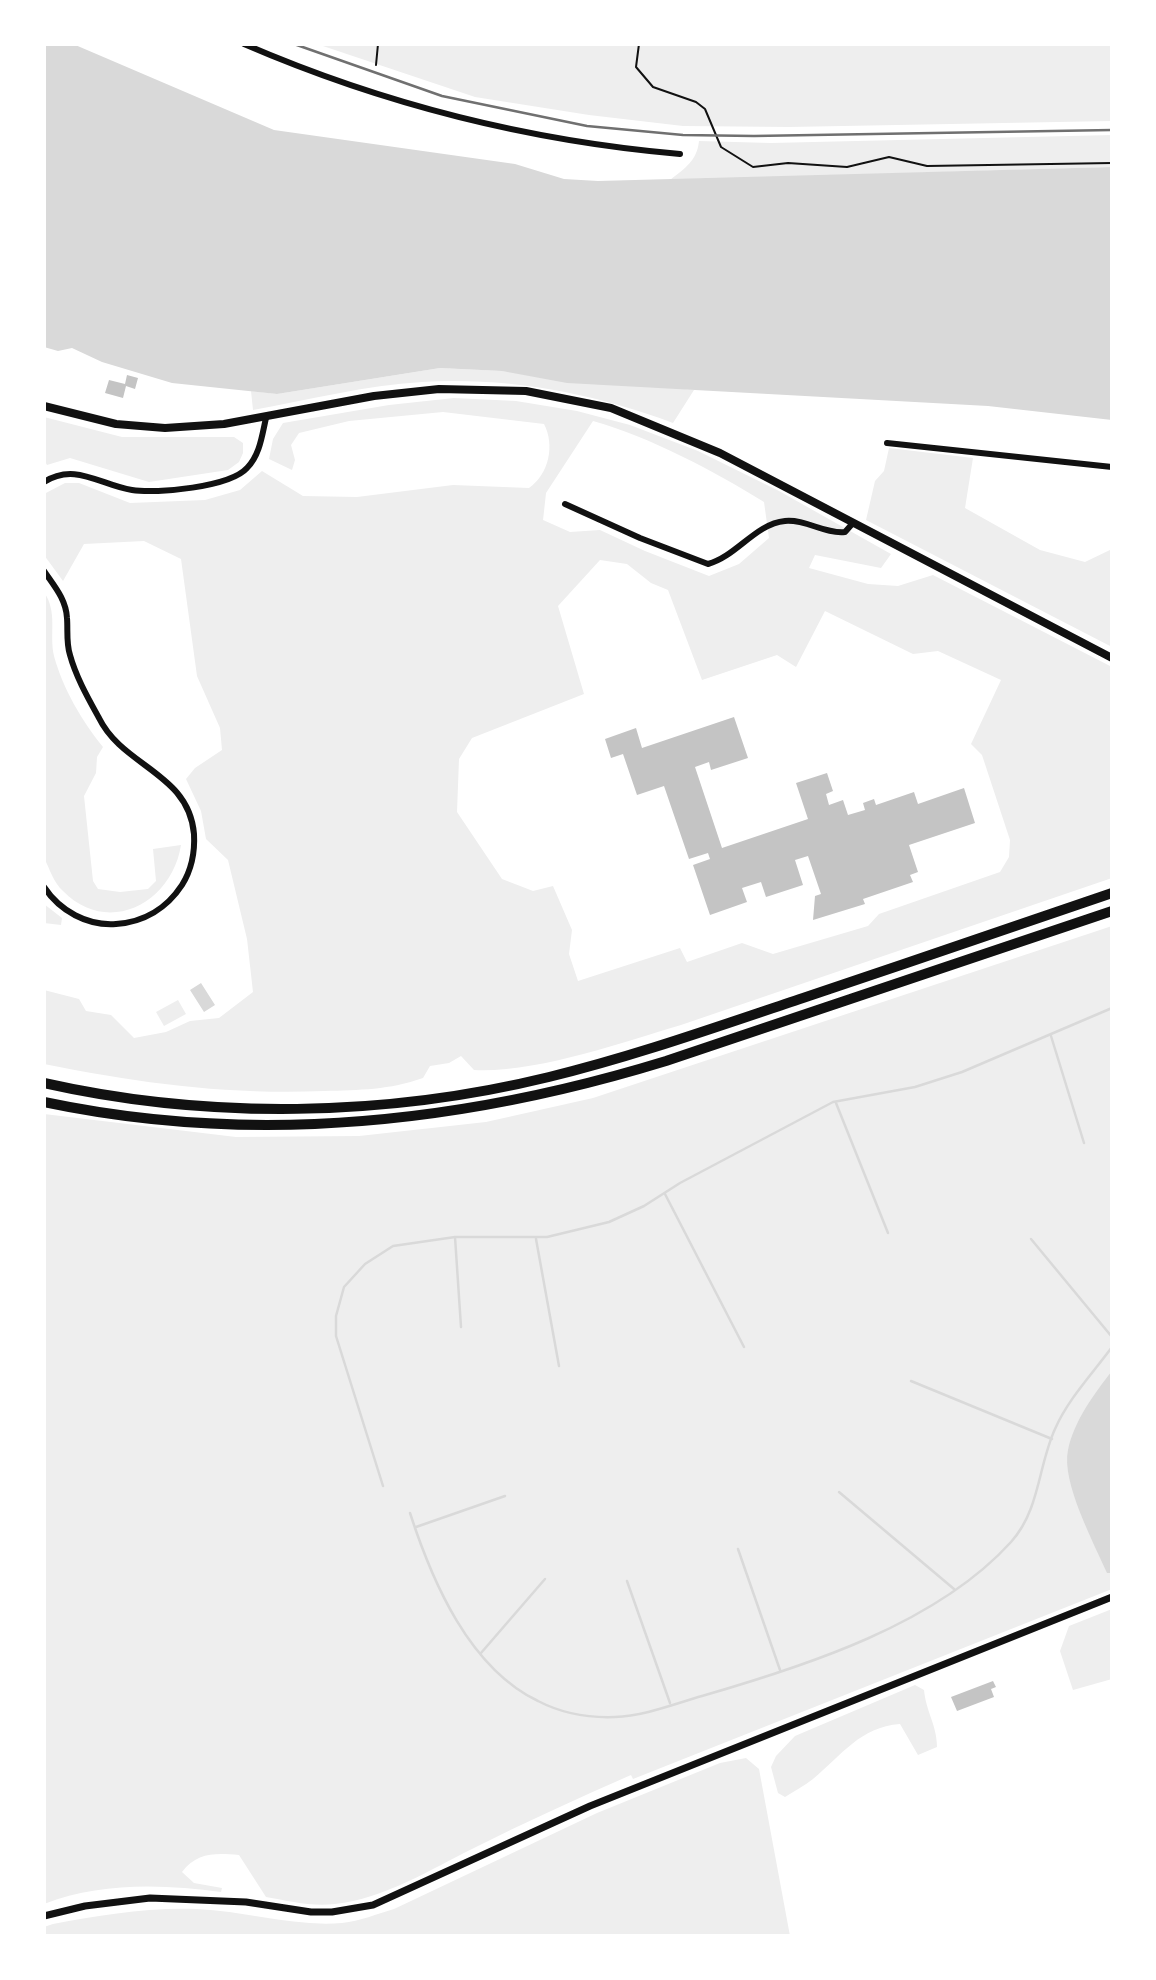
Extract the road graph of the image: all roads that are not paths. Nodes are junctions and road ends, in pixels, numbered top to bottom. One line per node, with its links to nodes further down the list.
1 (244, 44): 2 (street)
2 (680, 153)
3 (44, 406): 4 (main road)
4 (266, 418): 7 (street); 9 (main road)
5 (887, 443): 6 (street)
6 (1112, 467)
7 (44, 482)
8 (565, 503): 9 (street)
9 (853, 523): 11 (main road)
10 (44, 571): 12 (street)
11 (1112, 658)
12 (44, 887)
13 (1112, 893): 15 (highway)
14 (1112, 911): 16 (highway)
15 (44, 1083)
16 (44, 1102)
17 (1112, 1597): 18 (street)
18 (44, 1916)

